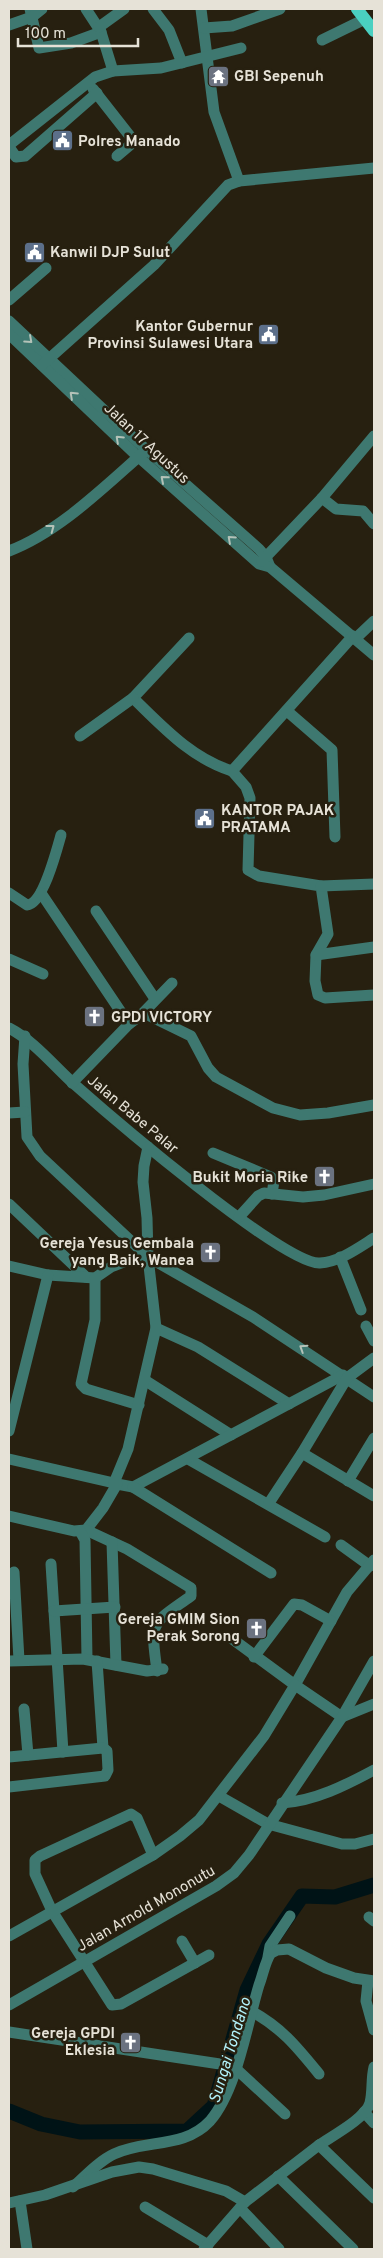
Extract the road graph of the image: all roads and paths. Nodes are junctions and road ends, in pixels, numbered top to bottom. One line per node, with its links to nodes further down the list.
1 (42, 9): 8 (street)
2 (86, 9): 11 (street)
3 (124, 9): 11 (street)
4 (153, 9): 16 (street)
5 (201, 9): 10 (street)
6 (280, 9): 10 (street)
7 (361, 12): 12 (main road); 13 (street)
8 (31, 13): 9 (street); 11 (street)
9 (9, 25)
10 (204, 28): 15 (street)
11 (100, 29): 17 (street)
12 (374, 31)
13 (322, 40)
14 (241, 48): 15 (street)
15 (205, 58): 16 (street); 23 (street)
16 (182, 63): 17 (street)
17 (113, 71): 18 (street)
18 (87, 82): 19 (street); 20 (street)
19 (97, 93): 20 (street); 21 (street)
20 (9, 146)
21 (117, 156)
22 (374, 168): 23 (street)
23 (239, 181): 28 (street)
24 (46, 268): 25 (street)
25 (9, 300)
26 (9, 321): 28 (street, Jalan 17 Agustus, one-way to 28)
27 (9, 334): 28 (street, Jalan 17 Agustus)
28 (46, 362): 30 (street, Jalan 17 Agustus)
29 (374, 436): 31 (street)
30 (143, 453): 33 (street, one-way to 30); 34 (street, Jalan 17 Agustus, one-way to 30); 34 (street, Jalan 17 Agustus)
31 (322, 498): 32 (street); 34 (street)
32 (374, 524)
33 (9, 551)
34 (265, 563): 36 (street, Jalan 17 Agustus)
35 (374, 621): 36 (street)
36 (354, 637): 38 (street, Jalan 17 Agustus); 40 (street)
37 (189, 638): 39 (street)
38 (374, 655)
39 (133, 698): 41 (street); 42 (street)
40 (286, 711): 42 (street); 44 (street)
41 (80, 736)
42 (232, 771): 46 (street)
43 (61, 835): 48 (street)
44 (335, 837)
45 (374, 884): 46 (street)
46 (320, 886): 51 (street)
47 (9, 893): 48 (street)
48 (41, 893): 58 (street)
49 (96, 911): 56 (street)
50 (374, 947): 51 (street)
51 (316, 955): 55 (street)
52 (9, 959): 53 (street)
53 (43, 974)
54 (172, 984): 56 (street)
55 (374, 995)
56 (155, 1000): 57 (street)
57 (141, 1015): 58 (street); 62 (street)
58 (128, 1024): 61 (street)
59 (9, 1028): 60 (street, Jalan Babe Palar)
60 (25, 1036): 61 (street, Jalan Babe Palar); 63 (street)
61 (72, 1083): 65 (street, Jalan Babe Palar)
62 (374, 1105)
63 (25, 1112): 64 (street); 72 (street)
64 (9, 1113)
65 (148, 1147): 70 (street, Jalan Babe Palar); 72 (street)
66 (213, 1153): 68 (street)
67 (374, 1184): 68 (street)
68 (272, 1194): 70 (street)
69 (9, 1204): 76 (street)
70 (239, 1217): 73 (street, Jalan Babe Palar)
71 (374, 1238): 73 (street, Jalan Babe Palar)
72 (146, 1256): 76 (street); 79 (street); 82 (street, one-way to 72)
73 (340, 1257): 77 (street)
74 (9, 1266): 75 (street)
75 (48, 1275): 76 (street); 87 (street)
76 (90, 1277): 86 (street)
77 (361, 1310)
78 (366, 1326): 80 (street)
79 (156, 1328): 83 (street); 85 (street)
80 (374, 1341)
81 (374, 1358): 82 (street)
82 (345, 1377): 84 (street); 85 (street); 90 (street)
83 (146, 1381): 86 (street); 88 (street)
84 (374, 1397)
85 (289, 1404): 88 (street)
86 (139, 1405): 94 (street)
87 (9, 1431)
88 (231, 1435): 92 (street)
89 (374, 1438): 93 (street)
90 (302, 1453): 93 (street); 97 (street)
91 (9, 1458): 94 (street)
92 (188, 1459): 95 (street); 97 (street)
93 (348, 1481): 96 (street)
94 (115, 1484): 95 (street); 99 (street)
95 (133, 1487): 106 (street)
96 (374, 1496)
97 (269, 1503): 100 (street)
98 (9, 1516): 99 (street)
99 (83, 1531): 101 (street); 108 (street)
100 (325, 1537)
101 (112, 1542): 107 (street); 117 (street)
102 (340, 1545): 103 (street)
103 (372, 1563): 110 (street)
104 (51, 1564): 109 (street)
105 (14, 1572): 115 (street)
106 (271, 1573)
107 (115, 1607): 108 (street); 117 (street)
108 (85, 1609): 109 (street); 114 (street)
109 (54, 1611): 113 (street)
110 (331, 1621): 112 (street); 118 (street)
111 (231, 1638): 112 (street)
112 (254, 1657): 118 (street)
113 (56, 1659): 114 (street); 115 (street); 123 (street)
114 (92, 1660): 117 (street); 122 (street)
115 (14, 1661)
116 (374, 1661): 121 (street, Jalan Arnold Mononutu)
117 (116, 1665)
118 (295, 1685): 121 (street); 128 (street)
119 (374, 1704): 121 (street)
120 (24, 1709): 124 (street)
121 (342, 1717): 129 (street, Jalan Arnold Mononutu)
122 (103, 1748): 123 (street); 127 (street)
123 (64, 1752): 124 (street)
124 (28, 1755): 125 (street)
125 (9, 1757)
126 (374, 1770): 129 (street)
127 (9, 1787)
128 (219, 1796): 130 (street); 132 (street)
129 (282, 1803): 130 (street, Jalan Arnold Mononutu)
130 (268, 1824): 131 (street); 139 (street, Jalan Arnold Mononutu)
131 (374, 1839)
132 (153, 1855): 133 (street); 133 (street)
133 (52, 1911): 135 (street); 139 (street)
134 (290, 1916): 138 (street)
135 (9, 1936)
136 (182, 1941): 140 (street)
137 (209, 1956): 140 (street)
138 (268, 1957): 141 (street); 143 (street)
139 (83, 1962): 140 (street); 142 (street, Jalan Arnold Mononutu)
140 (195, 1963)
141 (371, 1981): 144 (street)
142 (9, 2005)
143 (251, 2010): 146 (street); 148 (street)
144 (374, 2030)
145 (9, 2032): 146 (street)
146 (230, 2066): 150 (street); 154 (street)
147 (374, 2068): 149 (street)
148 (319, 2074)
149 (364, 2112): 151 (street); 152 (street)
150 (285, 2114)
151 (374, 2123)
152 (319, 2144): 153 (street); 155 (street)
153 (278, 2176): 157 (street); 162 (street)
154 (73, 2187): 156 (street); 157 (street)
155 (374, 2198)
156 (15, 2202): 160 (street)
157 (243, 2205): 159 (street); 161 (street)
158 (145, 2207): 159 (street)
159 (206, 2247)
160 (27, 2249)
161 (279, 2249)
162 (353, 2249)

